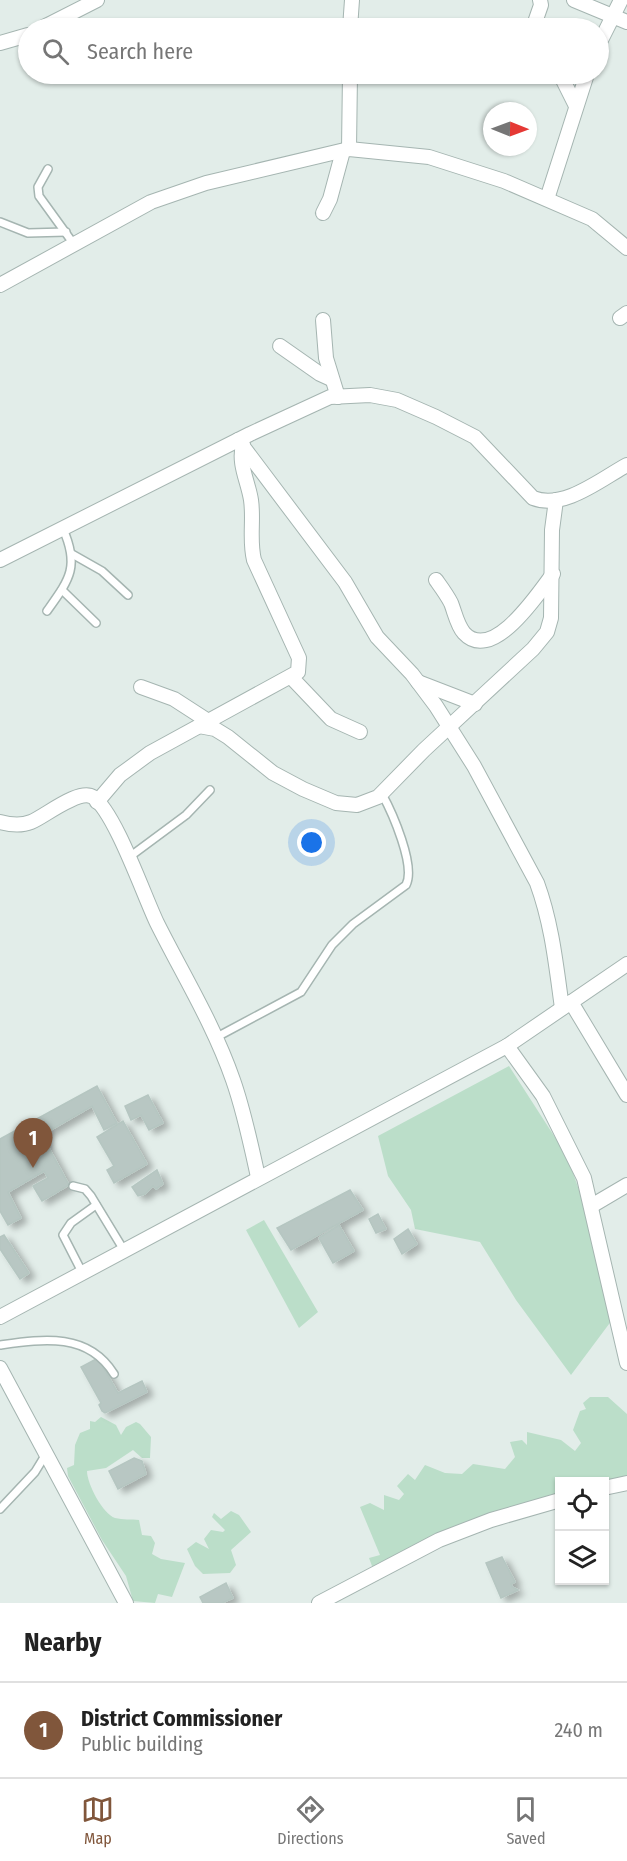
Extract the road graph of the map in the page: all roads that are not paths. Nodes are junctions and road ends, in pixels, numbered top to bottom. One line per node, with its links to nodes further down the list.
1 (352, 0): 8 (street)
2 (540, 0): 9 (street)
3 (574, 0): 6 (street)
4 (621, 0): 6 (street)
5 (94, 1): 7 (street)
6 (612, 16): 10 (street); 11 (street)
7 (61, 18)
8 (351, 18)
9 (536, 18)
10 (609, 22)
11 (627, 22)
12 (18, 38): 13 (street)
13 (0, 44)
14 (349, 84): 18 (street)
15 (565, 84): 17 (street)
16 (583, 84): 17 (street)
17 (576, 106): 20 (street)
18 (346, 150): 20 (street); 21 (street); 23 (street)
19 (48, 169): 23 (lane)
20 (547, 199): 24 (street)
21 (323, 213)
22 (0, 222): 23 (lane)
23 (69, 237): 25 (street)
24 (627, 248)
25 (0, 285)
26 (322, 320): 28 (street)
27 (280, 346): 28 (street)
28 (331, 379): 29 (street)
29 (338, 397): 30 (street); 32 (street)
30 (241, 443): 33 (street); 42 (street); 43 (street)
31 (627, 465): 32 (street)
32 (556, 500): 36 (street)
33 (63, 529): 34 (lane); 35 (street)
34 (72, 554): 38 (lane); 39 (lane)
35 (0, 560)
36 (553, 574): 37 (street); 45 (street)
37 (436, 580)
38 (62, 590): 40 (lane); 41 (lane)
39 (128, 595)
40 (47, 611)
41 (96, 623)
42 (291, 677): 46 (street); 48 (street)
43 (418, 682): 45 (street); 47 (street)
44 (141, 687): 46 (street)
45 (475, 704): 47 (street)
46 (203, 723): 50 (street); 51 (street)
47 (449, 728): 50 (street); 55 (street)
48 (360, 732)
49 (210, 790): 53 (lane)
50 (382, 794): 56 (lane)
51 (96, 802): 52 (street); 53 (street)
52 (0, 822)
53 (128, 858): 56 (street)
54 (627, 964): 55 (street)
55 (566, 1005): 57 (street); 58 (street)
56 (215, 1038): 59 (street)
57 (507, 1046): 59 (street); 63 (street)
58 (627, 1095)
59 (258, 1177): 64 (street)
60 (627, 1185): 63 (street)
61 (73, 1186): 62 (lane)
62 (96, 1205): 64 (lane); 65 (lane)
63 (593, 1205): 68 (street)
64 (124, 1252): 65 (street)
65 (82, 1272): 66 (street)
66 (0, 1317)
67 (0, 1345): 70 (lane)
68 (627, 1363)
69 (0, 1368): 71 (street)
70 (114, 1374)
71 (46, 1454): 75 (lane); 76 (street)
72 (627, 1483): 73 (street)
73 (609, 1487)
74 (555, 1501): 77 (street)
75 (0, 1509)
76 (126, 1603)
77 (320, 1603)

